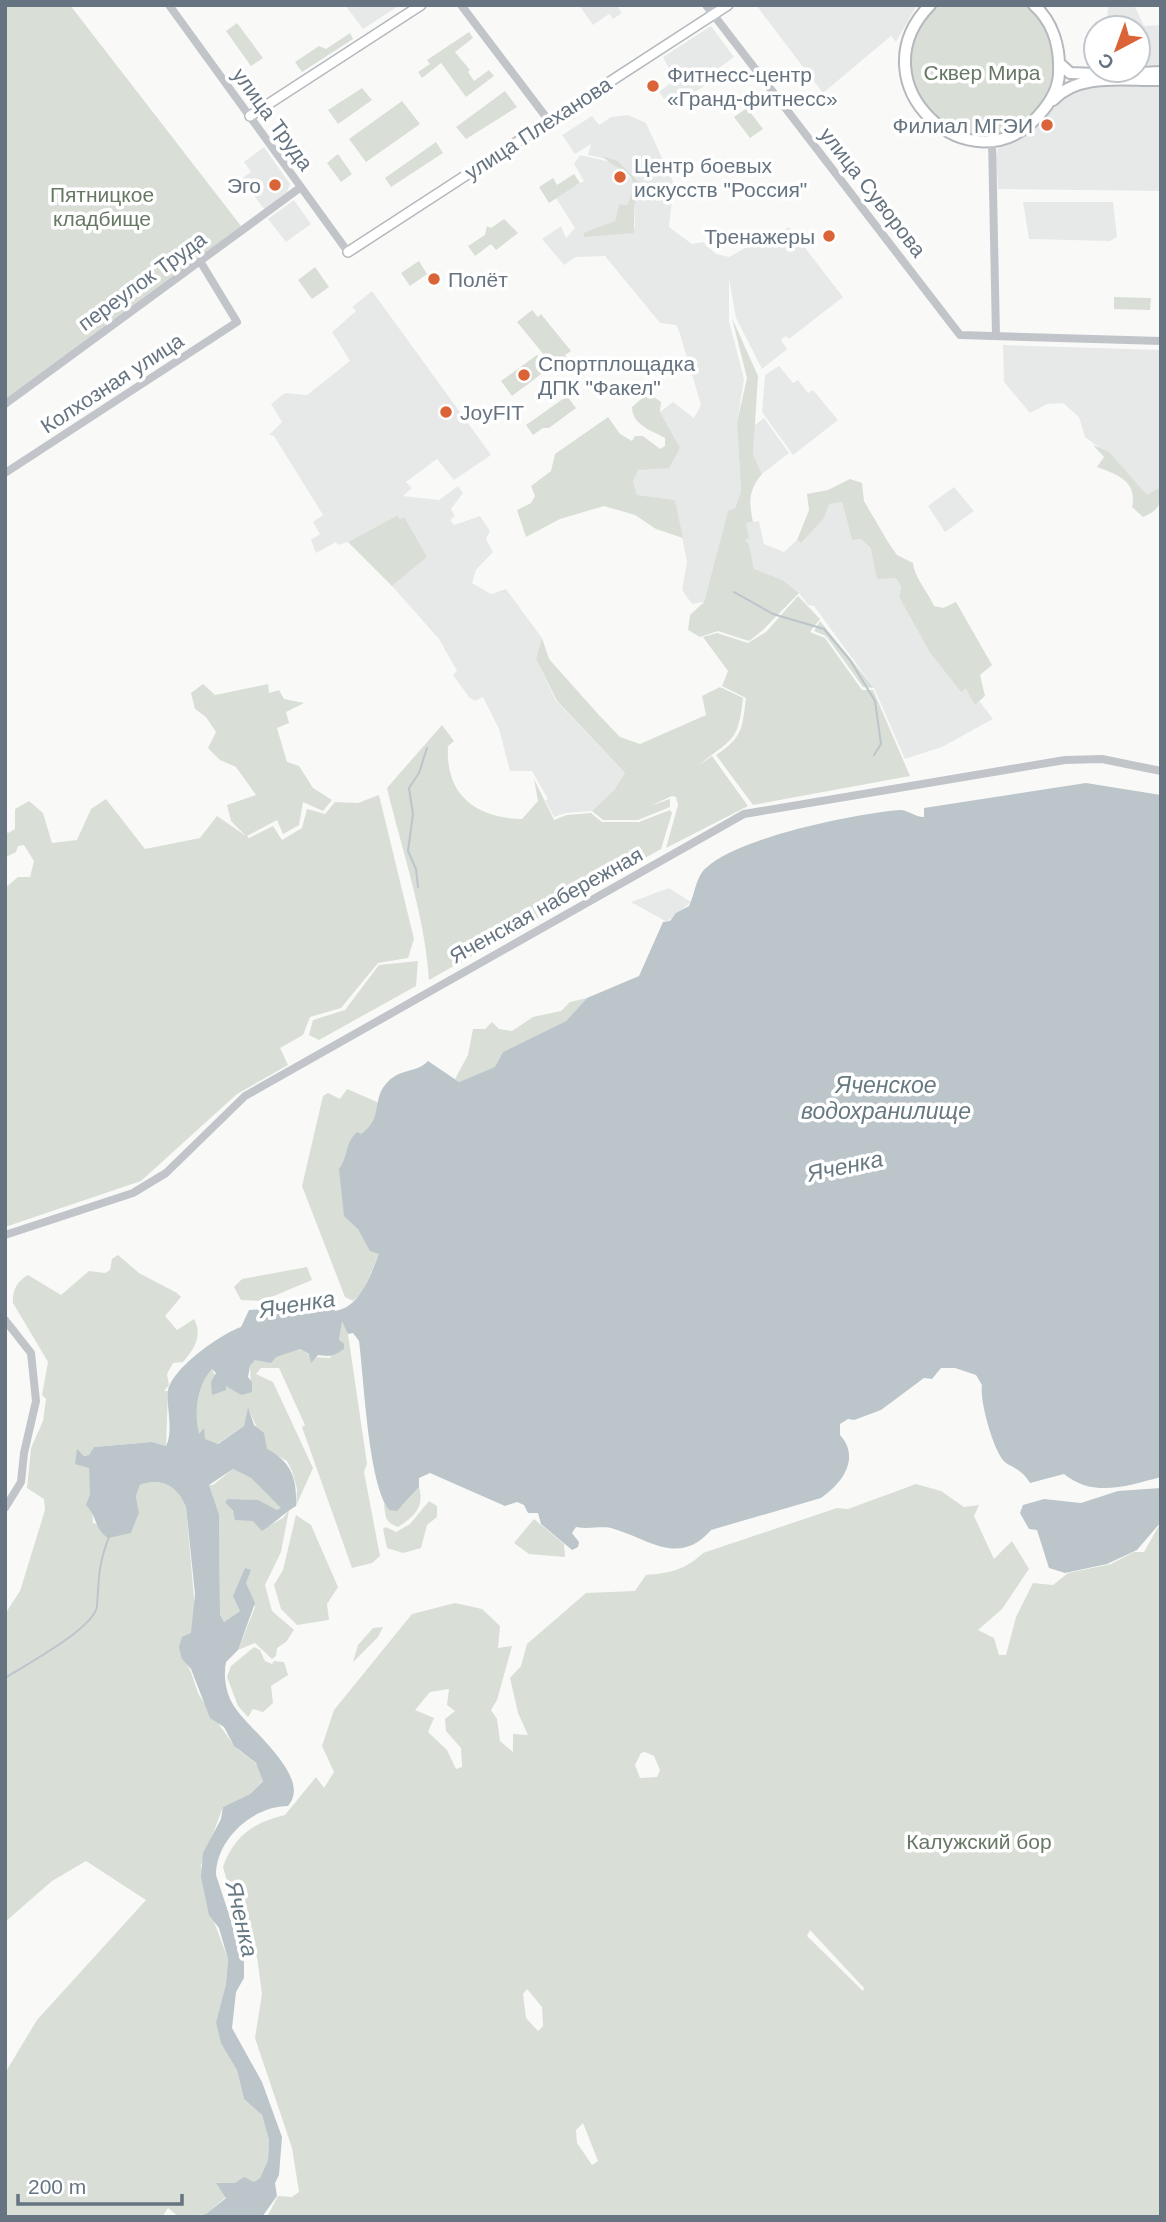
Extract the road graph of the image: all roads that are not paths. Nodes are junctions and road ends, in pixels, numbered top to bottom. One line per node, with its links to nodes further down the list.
1 (169, 5): 13 (street, улица Труда)
2 (421, 5): 13 (main road)
3 (461, 5): 14 (street)
4 (706, 5): 8 (street, улица Суворова)
5 (728, 5): 8 (main road, улица Плеханова)
6 (930, 5): 15 (main road)
7 (1034, 5): 9 (main road)
8 (713, 15): 14 (main road, улица Плеханова); 19 (street, улица Суворова)
9 (1060, 64): 10 (main road); 12 (main road)
10 (1161, 72)
11 (1161, 80): 12 (main road)
12 (1046, 107): 15 (main road)
13 (250, 116): 16 (street, улица Труда)
14 (549, 121): 17 (main road, улица Плеханова)
15 (992, 140): 19 (street)
16 (301, 187): 17 (street, улица Труда); 18 (street, переулок Труда)
17 (348, 252)
18 (200, 261): 21 (street, переулок Труда); 22 (street, Колхозная улица)
19 (996, 336): 20 (street)
20 (1161, 341)
21 (5, 404)
22 (5, 473)
23 (1161, 771): 24 (street, Яченская набережная)
24 (5, 1235)
25 (5, 1320): 26 (street)
26 (5, 1508)

